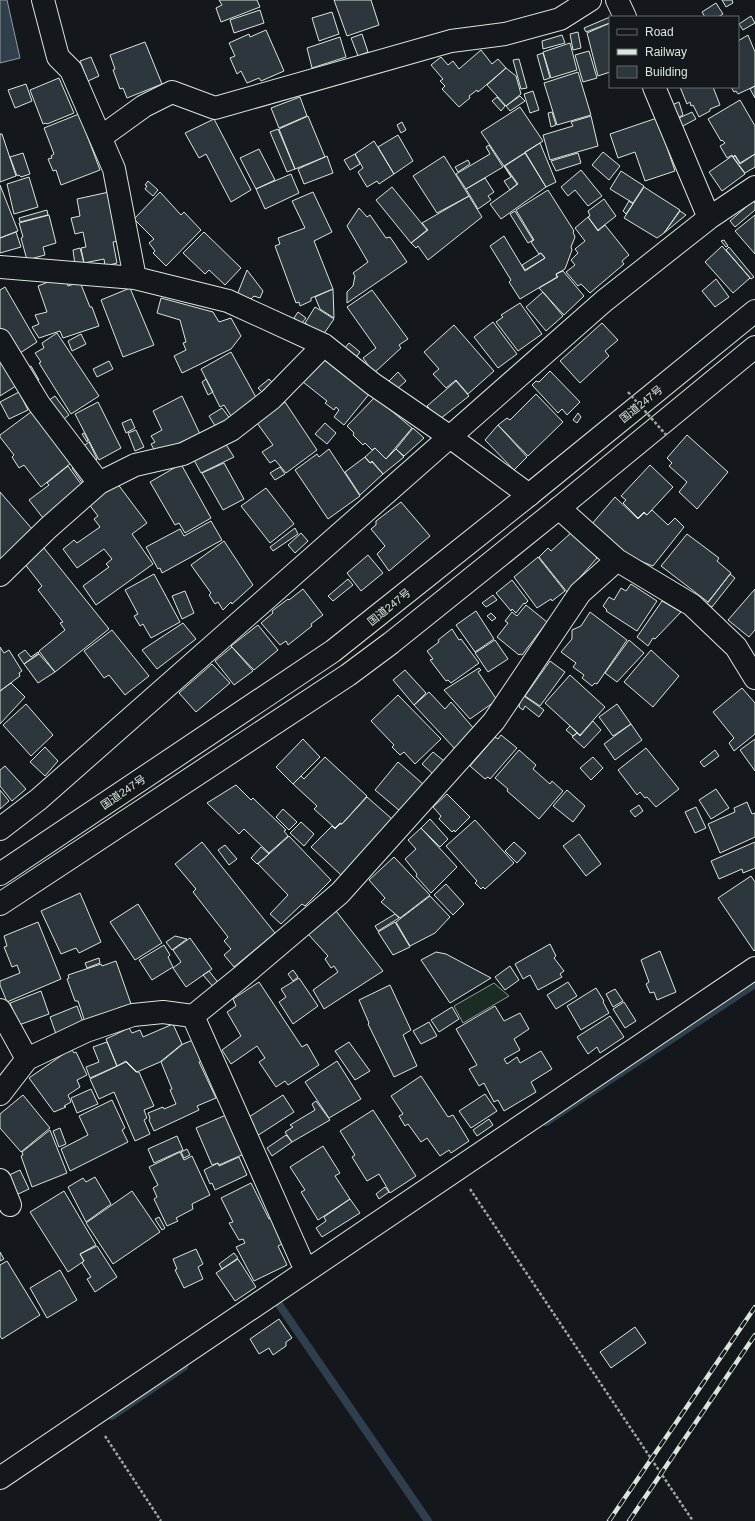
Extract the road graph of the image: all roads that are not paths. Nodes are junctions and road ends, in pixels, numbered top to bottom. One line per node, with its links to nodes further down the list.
1 (43, 0): 6 (main road)
2 (590, 0): 6 (main road)
3 (617, 0): 4 (main road)
4 (625, 16)
5 (654, 88): 8 (main road)
6 (101, 137): 10 (main road)
7 (755, 187): 8 (main road)
8 (709, 218): 15 (main road)
9 (0, 267): 10 (main road)
10 (135, 278): 13 (main road)
11 (755, 310): 17 (main road, 国道247号)
12 (0, 340): 16 (main road)
13 (324, 345): 15 (main road); 16 (main road)
14 (755, 347): 18 (main road)
15 (450, 437): 17 (main road); 22 (main road)
16 (99, 483): 20 (main road)
17 (529, 495): 23 (main road, 国道247号)
18 (559, 508): 19 (main road); 24 (main road)
19 (617, 560): 21 (main road); 27 (main road)
20 (0, 575)
21 (755, 678)
22 (0, 829)
23 (0, 874)
24 (0, 904)
25 (755, 968): 32 (main road)
26 (0, 1010): 28 (main road)
27 (193, 1016): 28 (main road); 32 (main road)
28 (27, 1059): 29 (main road)
29 (0, 1094)
30 (0, 1180): 31 (main road)
31 (10, 1205)
32 (306, 1270): 33 (main road)
33 (0, 1478)

